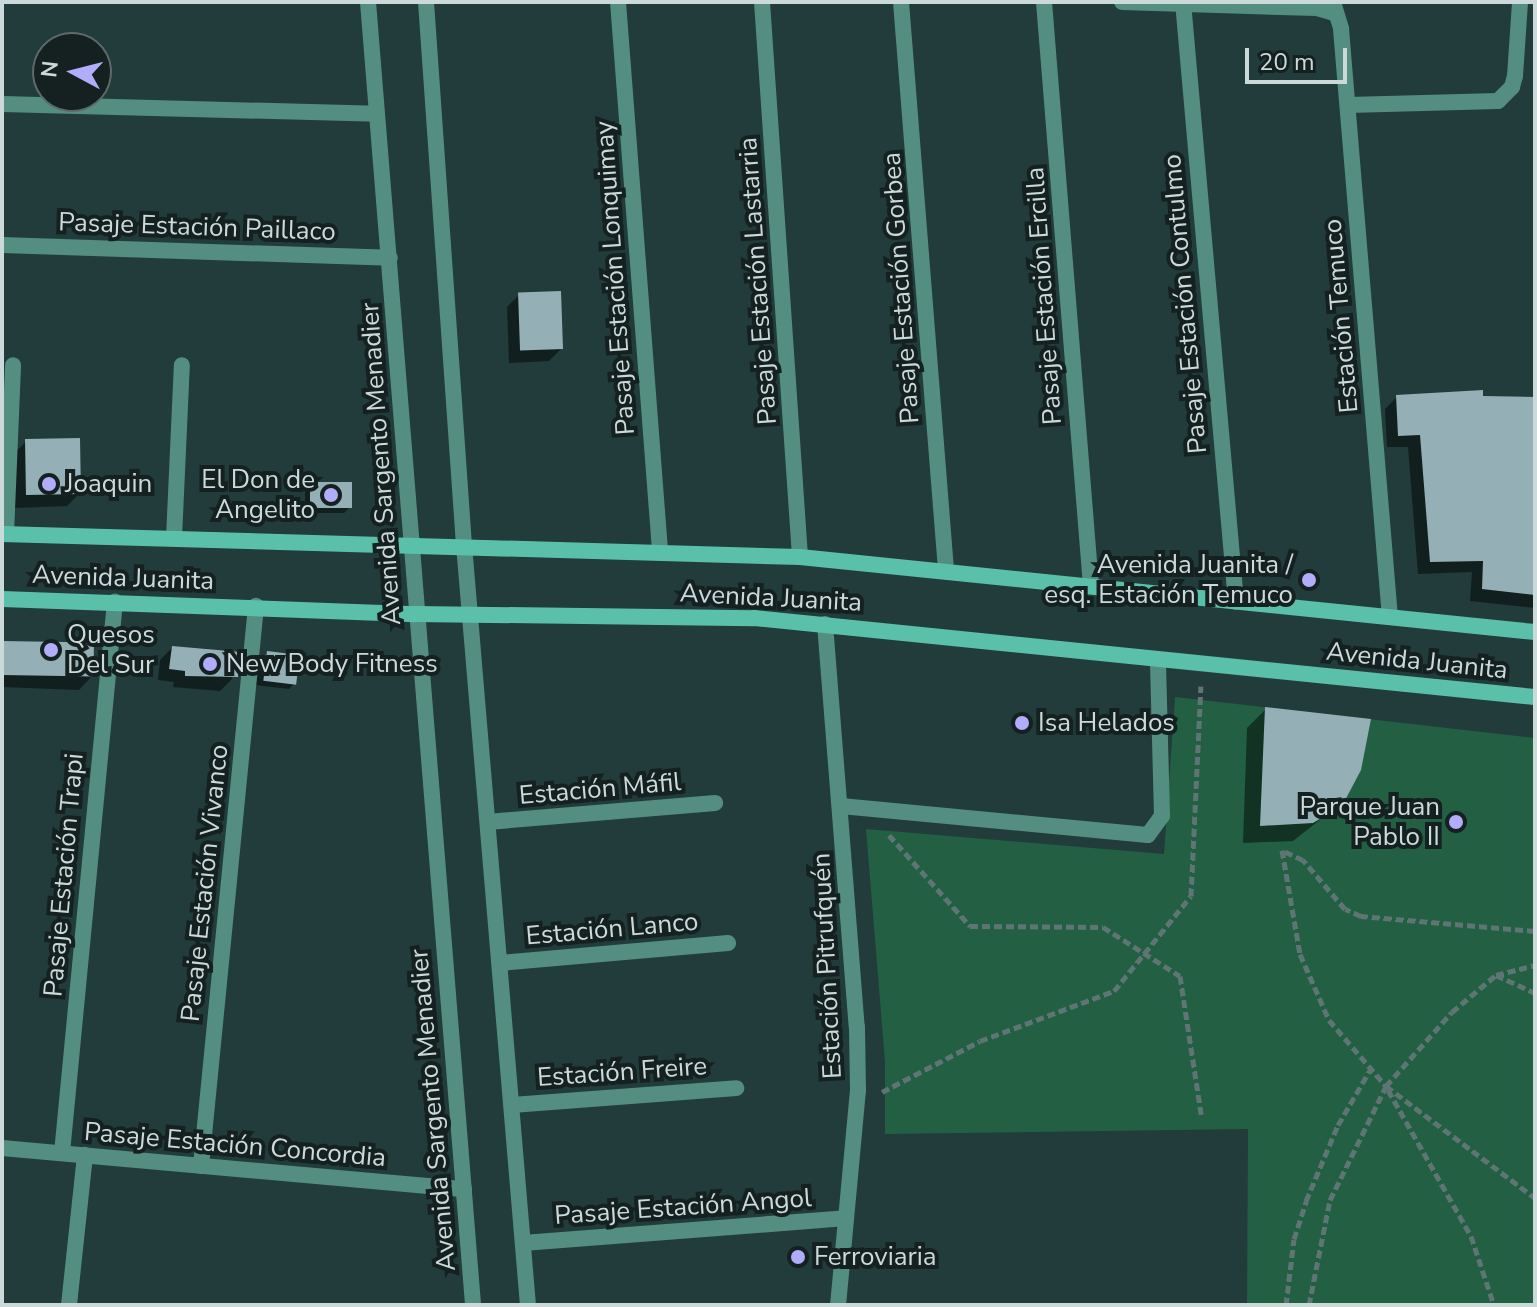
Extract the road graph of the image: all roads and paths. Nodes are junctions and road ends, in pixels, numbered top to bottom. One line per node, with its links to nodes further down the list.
1 (368, 2): 13 (street, Avenida Sargento Menadier)
2 (426, 2): 21 (street)
3 (618, 2): 22 (street, Pasaje Estación Lonquimay)
4 (762, 2): 23 (street, Pasaje Estación Lastarria)
5 (901, 2): 24 (street, Pasaje Estación Gorbea)
6 (1044, 2): 25 (street, Pasaje Estación Ercilla)
7 (1122, 2): 9 (street, Estación Temuco)
8 (1520, 2): 12 (street)
9 (1183, 3): 10 (street, Estación Temuco); 28 (street, Pasaje Estación Contulmo)
10 (1333, 8): 12 (street, Estación Temuco)
11 (2, 104): 13 (street)
12 (1348, 105): 32 (street, Estación Temuco)
13 (377, 114): 15 (street, Avenida Sargento Menadier)
14 (2, 245): 15 (street, Pasaje Estación Paillaco)
15 (390, 258): 20 (street, Avenida Sargento Menadier)
16 (13, 365): 18 (street)
17 (182, 365): 19 (street)
18 (4, 534): 19 (main road, Avenida Juanita)
19 (174, 538): 20 (main road, Avenida Juanita)
20 (413, 545): 21 (main road, Avenida Juanita); 30 (street, Avenida Sargento Menadier)
21 (464, 545): 22 (main road, Avenida Juanita); 31 (street)
22 (660, 550): 23 (main road, Avenida Juanita)
23 (800, 557): 24 (main road, Avenida Juanita)
24 (946, 570): 25 (main road, Avenida Juanita)
25 (1091, 586): 28 (main road, Avenida Juanita)
26 (2, 599): 27 (main road, Avenida Juanita)
27 (115, 602): 29 (main road, Avenida Juanita); 56 (street, Pasaje Estación Trapi)
28 (1236, 602): 32 (main road, Avenida Juanita)
29 (256, 606): 30 (main road, Avenida Juanita); 58 (street, Pasaje Estación Vivanco)
30 (416, 614): 31 (main road, Avenida Juanita); 59 (street, Avenida Sargento Menadier)
31 (471, 614): 33 (main road, Avenida Juanita); 41 (street)
32 (1390, 617): 34 (main road, Avenida Juanita)
33 (825, 624): 35 (main road, Avenida Juanita); 39 (street, Estación Pitrufquén)
34 (1535, 632)
35 (1158, 660): 36 (main road, Avenida Juanita); 40 (street)
36 (1202, 664): 37 (main road, Avenida Juanita); 44 (path)
37 (1535, 697)
38 (715, 803): 41 (street, Estación Máfil)
39 (841, 806): 40 (street); 53 (street, Estación Pitrufquén)
40 (867, 809): 44 (path)
41 (488, 822): 45 (street)
42 (1535, 931): 49 (path)
43 (728, 943): 45 (street, Estación Lanco)
44 (1147, 950): 53 (path); 54 (path)
45 (500, 963): 52 (street)
46 (1535, 965): 47 (path)
47 (1496, 975): 48 (path); 50 (path)
48 (1535, 993)
49 (1370, 1070): 50 (path); 67 (path)
50 (1386, 1086): 60 (path); 68 (path); 69 (path)
51 (736, 1088): 52 (street, Estación Freire)
52 (512, 1105): 62 (street)
53 (857, 1106): 61 (street, Estación Pitrufquén)
54 (1201, 1114)
55 (2, 1148): 56 (street, Pasaje Estación Concordia)
56 (62, 1153): 57 (street, Pasaje Estación Concordia)
57 (85, 1155): 58 (street, Pasaje Estación Concordia); 63 (street)
58 (201, 1166): 59 (street, Pasaje Estación Concordia)
59 (464, 1189): 64 (street, Avenida Sargento Menadier)
60 (1535, 1198)
61 (846, 1218): 62 (street, Pasaje Estación Angol); 66 (street, Estación Pitrufquén)
62 (523, 1243): 65 (street)
63 (69, 1305)
64 (473, 1305)
65 (528, 1305)
66 (838, 1305)
67 (1286, 1305)
68 (1309, 1305)
69 (1494, 1305)

